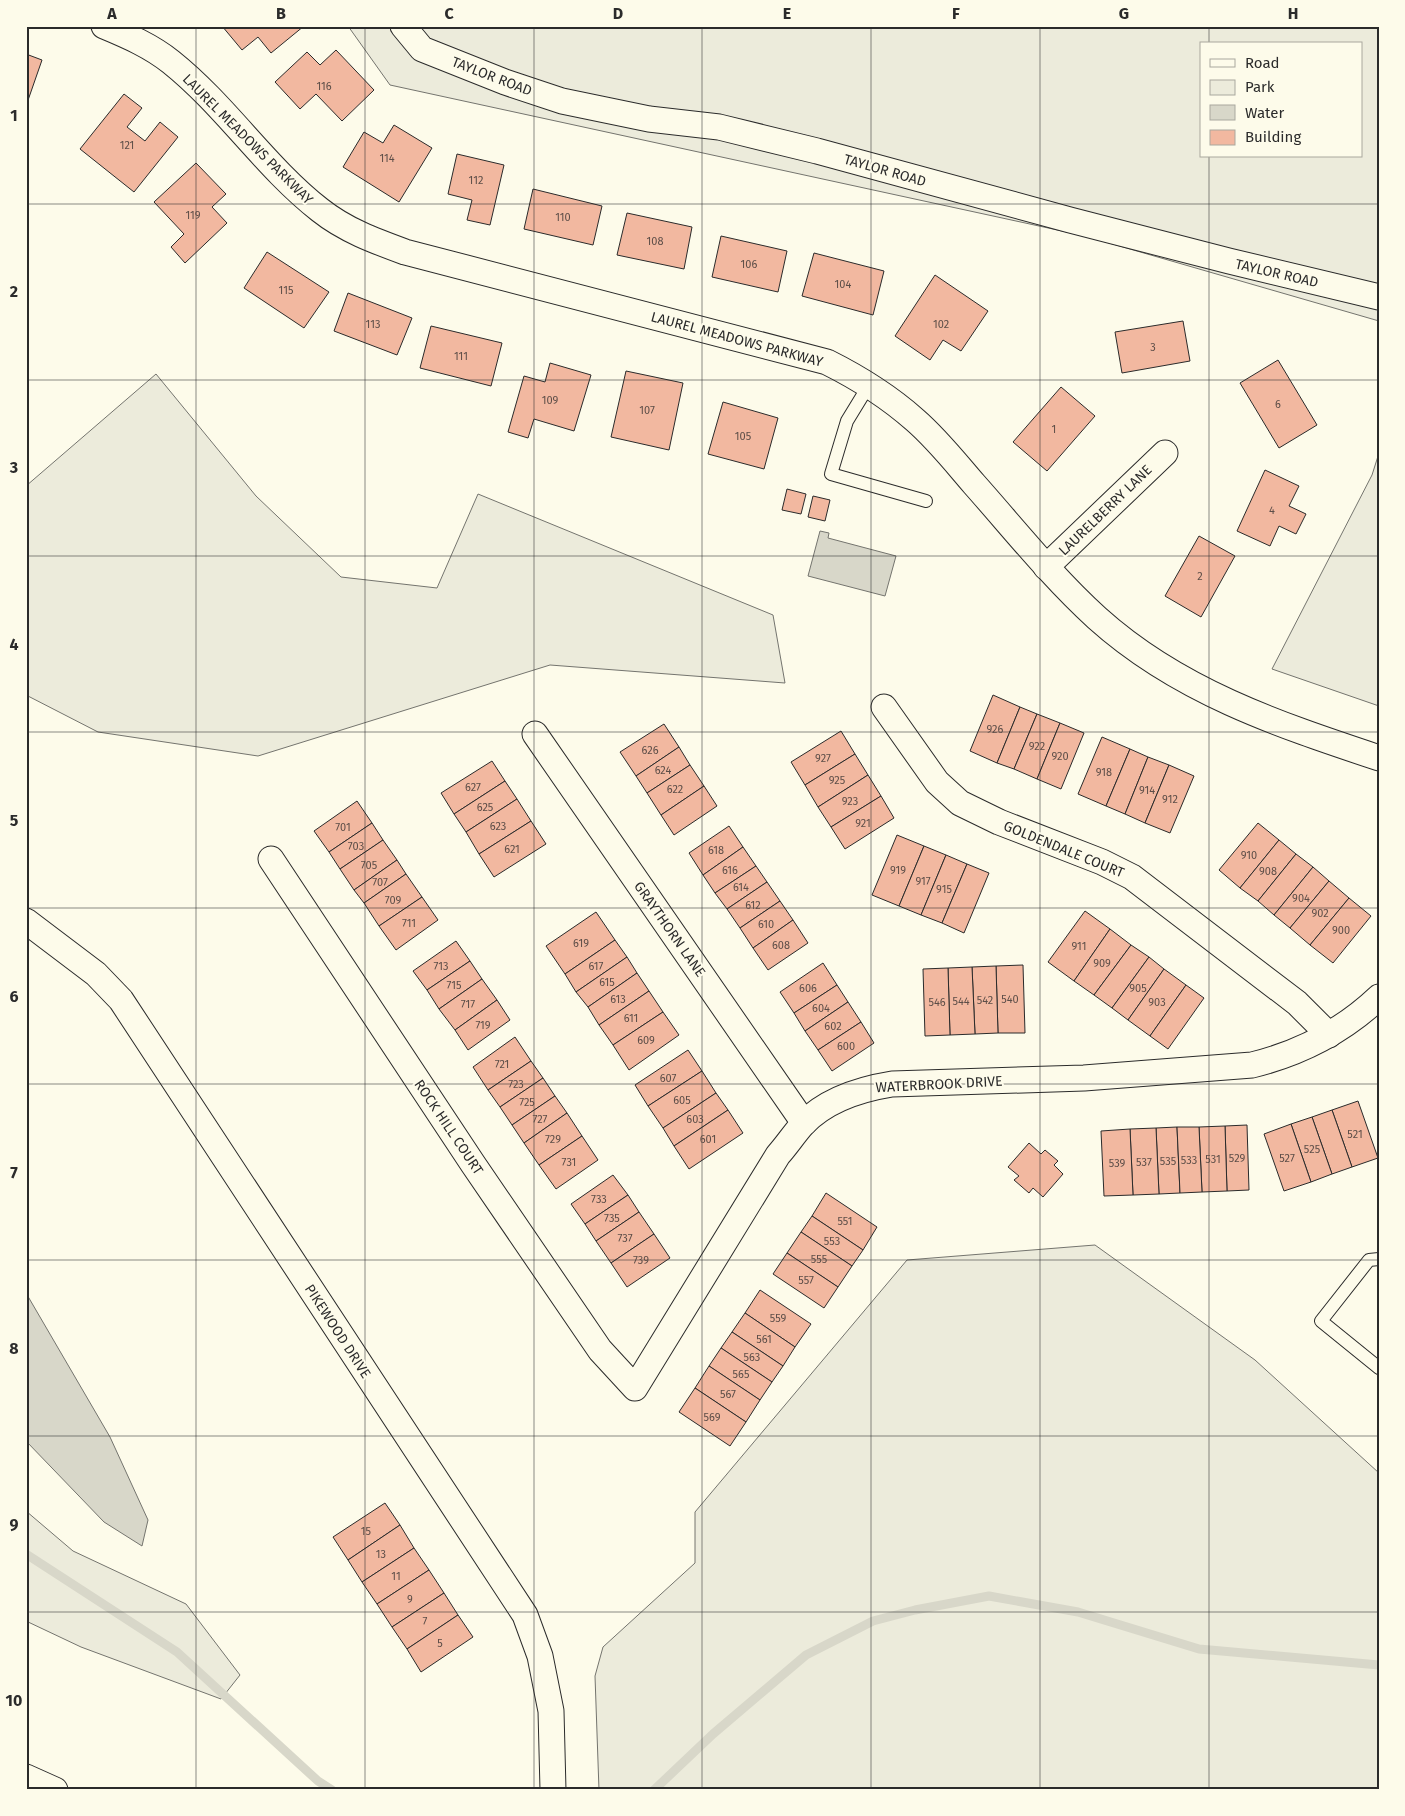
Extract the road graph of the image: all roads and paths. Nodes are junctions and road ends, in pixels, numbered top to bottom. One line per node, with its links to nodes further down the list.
1 (104, 26): 4 (street, LAUREL MEADOWS PARKWAY)
2 (403, 26): 3 (street, TAYLOR ROAD)
3 (1379, 297)
4 (869, 385): 6 (lane); 7 (street, LAUREL MEADOWS PARKWAY)
5 (1165, 454): 7 (street, LAURELBERRY LANE)
6 (926, 501)
7 (1046, 567): 10 (street, LAUREL MEADOWS PARKWAY)
8 (884, 706): 14 (street, GOLDENDALE COURT)
9 (536, 734): 15 (street, GRAYTHORN LANE)
10 (1379, 758)
11 (271, 859): 18 (street, ROCK HILL COURT)
12 (26, 921): 21 (street, PIKEWOOD DRIVE)
13 (1379, 997): 14 (street, WATERBROOK DRIVE)
14 (1329, 1035): 15 (street, WATERBROOK DRIVE)
15 (804, 1123): 18 (street, WATERBROOK DRIVE)
16 (1379, 1258): 17 (lane)
17 (1379, 1368)
18 (634, 1388)
19 (26, 1777): 20 (street)
20 (55, 1790)
21 (553, 1790)

